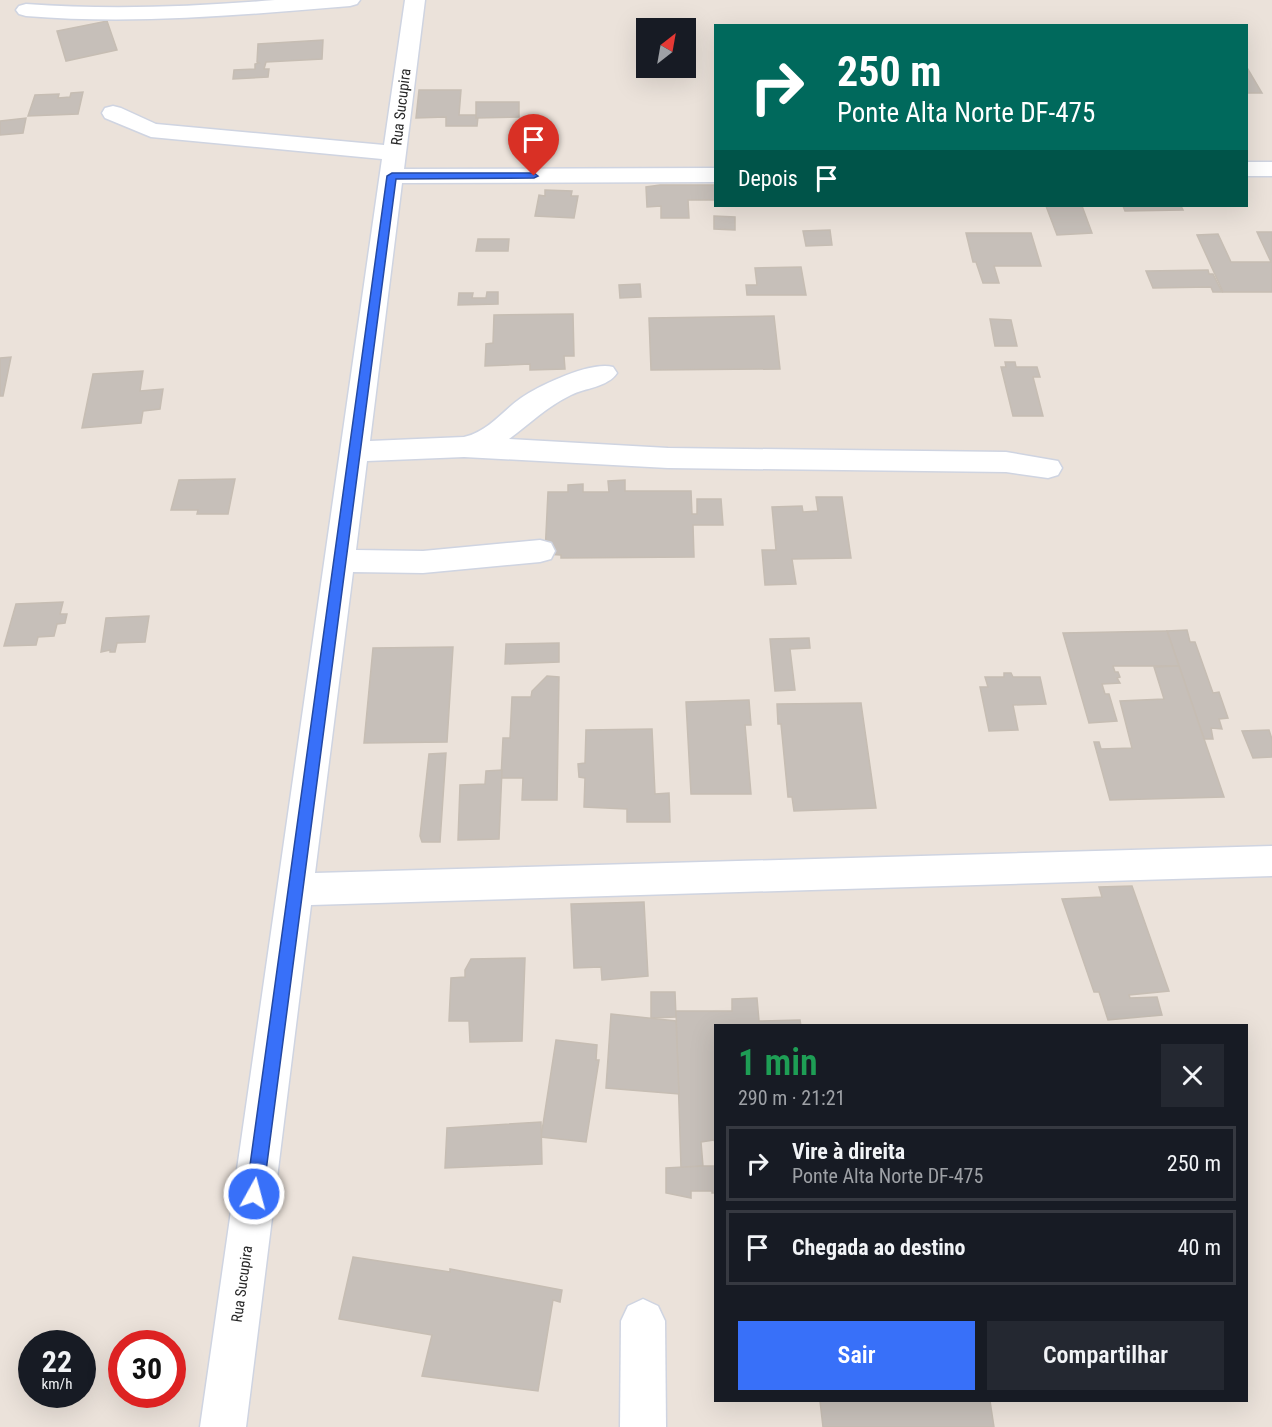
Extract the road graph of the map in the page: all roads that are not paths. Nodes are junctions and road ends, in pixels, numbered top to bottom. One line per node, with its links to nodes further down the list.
1 (350, 0): 3 (street)
2 (415, 0): 5 (street, Rua Sucupira)
3 (26, 10)
4 (113, 113): 5 (street)
5 (393, 165): 8 (street); 11 (street, Rua Sucupira)
6 (1248, 169): 7 (street)
7 (1272, 169)
8 (714, 174)
9 (603, 373): 10 (street)
10 (464, 447): 11 (street); 12 (street)
11 (354, 453): 14 (street, Rua Sucupira)
12 (1048, 468)
13 (540, 551): 14 (street)
14 (339, 561): 16 (street, Rua Sucupira)
15 (1272, 861): 16 (street)
16 (294, 890): 18 (street, Rua Sucupira)
17 (643, 1321): 19 (street)
18 (223, 1427)
19 (643, 1427)

